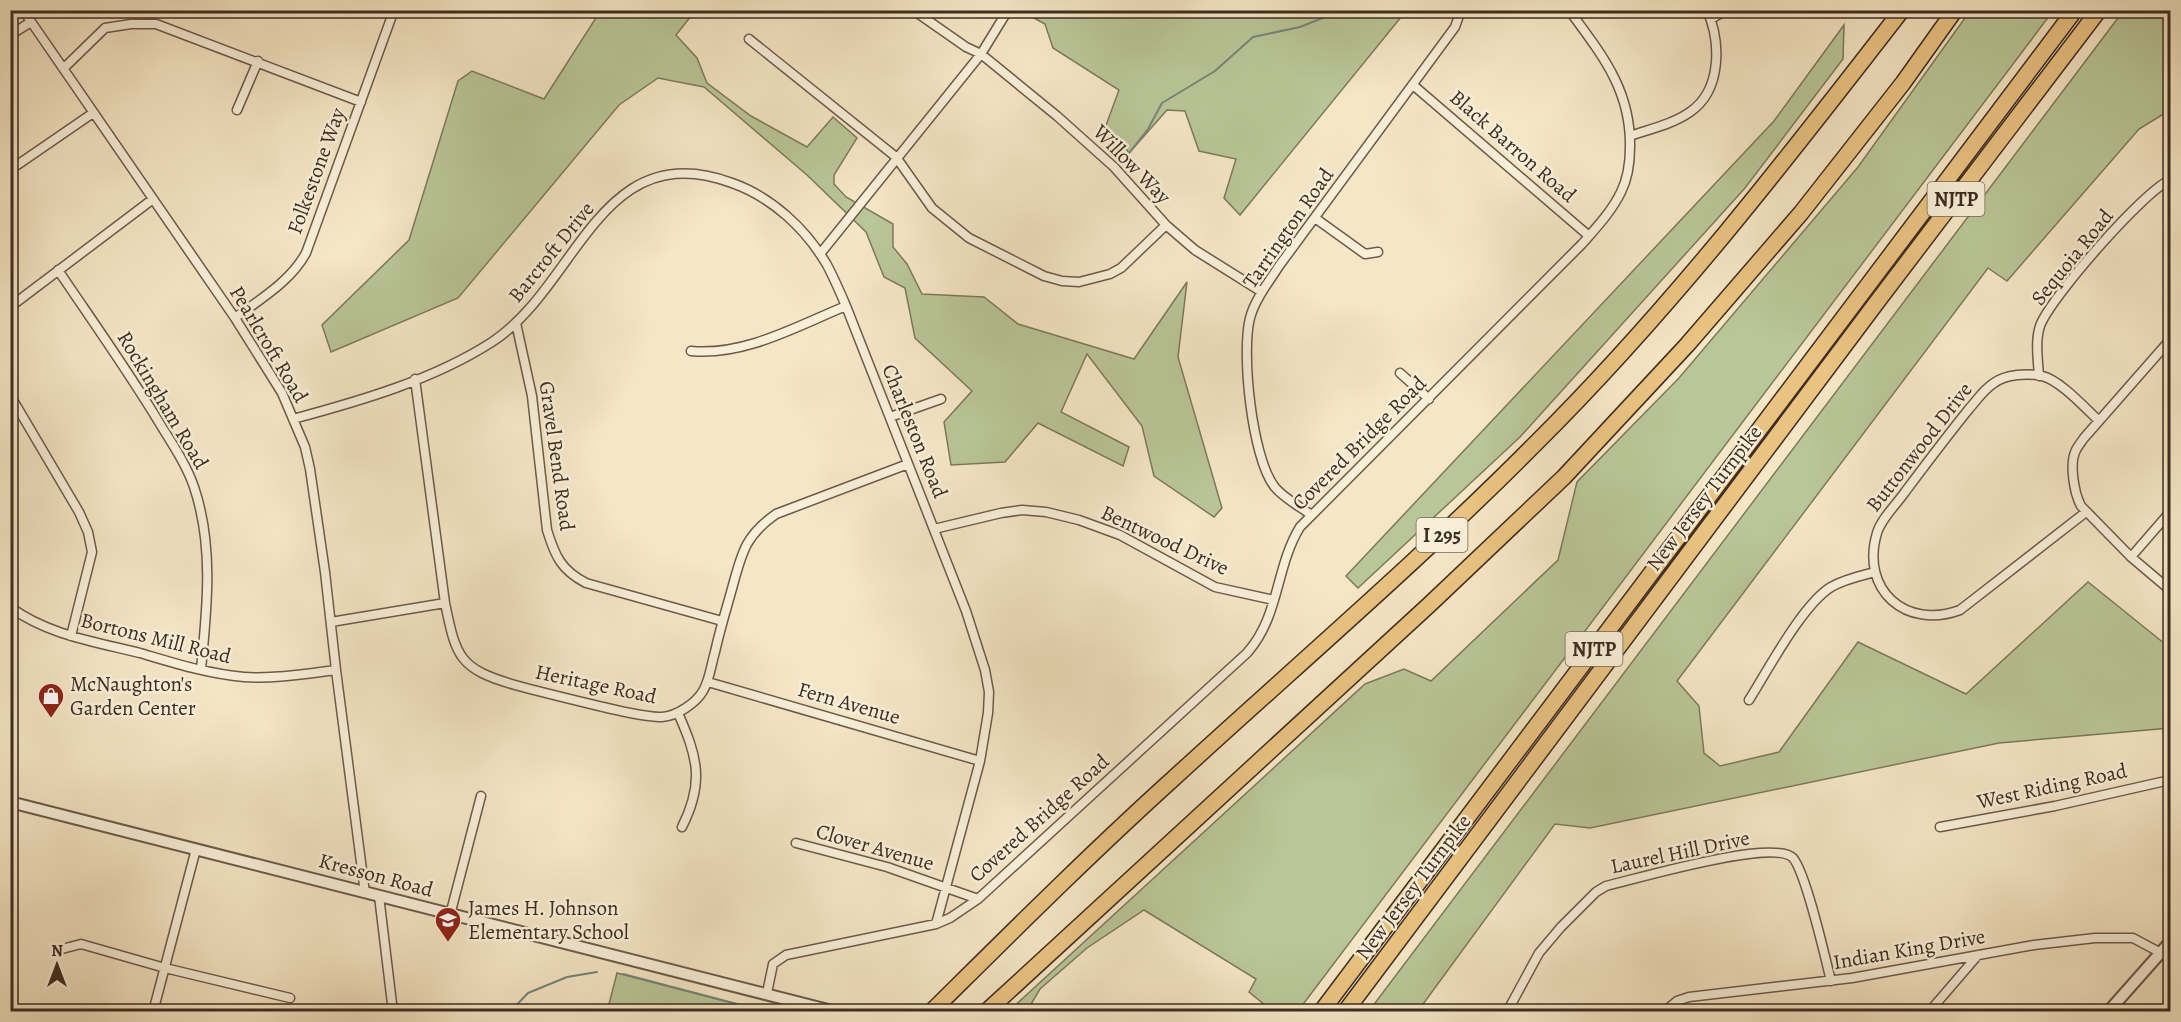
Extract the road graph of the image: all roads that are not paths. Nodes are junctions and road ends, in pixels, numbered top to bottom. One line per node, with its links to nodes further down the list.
1 (23, 10): 14 (street, Pearlcroft Road)
2 (394, 10): 21 (street, Folkestone Way)
3 (1008, 10): 17 (street)
4 (1461, 10): 20 (street, Tarrington Road)
5 (1569, 10): 24 (street, Covered Bridge Road)
6 (1707, 10): 13 (street)
7 (1726, 10): 13 (street)
8 (1902, 10): 95 (highway, I 295)
9 (1955, 10): 96 (highway, I 295)
10 (2074, 10): 97 (highway, New Jersey Turnpike / NJTP)
11 (2099, 10): 98 (highway, New Jersey Turnpike / NJTP)
12 (914, 11): 17 (street, Willow Way)
13 (1711, 19): 24 (street)
14 (31, 22): 15 (street); 19 (street, Pearlcroft Road)
15 (10, 35)
16 (749, 39): 25 (street)
17 (981, 54): 25 (street); 30 (street, Willow Way)
18 (258, 62): 19 (street); 21 (street); 22 (street)
19 (64, 68): 23 (street, Pearlcroft Road)
20 (1413, 84): 29 (street, Tarrington Road); 31 (street, Black Barron Road)
21 (361, 102): 38 (street, Folkestone Way)
22 (237, 110)
23 (93, 113): 26 (street); 28 (street, Pearlcroft Road)
24 (1630, 136): 31 (street, Covered Bridge Road)
25 (896, 158): 30 (street); 33 (street)
26 (10, 170)
27 (2170, 180): 43 (street, Sequoia Road)
28 (153, 199): 34 (street); 38 (street, Pearlcroft Road)
29 (1316, 218): 32 (street); 35 (street, Tarrington Road)
30 (1166, 225): 35 (street, Willow Way)
31 (1589, 236): 47 (street, Covered Bridge Road)
32 (1378, 252)
33 (820, 254): 36 (street, Charleston Road); 39 (street, Barcroft Drive)
34 (58, 270): 37 (street); 65 (street, Rockingham Road)
35 (1262, 292): 54 (street, Tarrington Road)
36 (846, 306): 41 (street); 48 (street, Charleston Road)
37 (10, 307)
38 (235, 318): 49 (street, Pearlcroft Road)
39 (516, 323): 44 (street, Barcroft Drive); 62 (street, Gravel Bend Road)
40 (2170, 340): 50 (street)
41 (691, 351)
42 (1400, 373): 47 (street)
43 (2039, 376): 50 (street); 57 (street, Buttonwood Drive)
44 (415, 380): 49 (street, Barcroft Drive); 60 (street, Heritage Road)
45 (10, 395): 64 (street)
46 (941, 399): 48 (street)
47 (1429, 399): 54 (street, Covered Bridge Road)
48 (890, 417): 51 (street, Charleston Road)
49 (293, 419): 63 (street, Pearlcroft Road)
50 (2099, 421): 52 (street)
51 (908, 464): 55 (street, Charleston Road); 62 (street, Heritage Road)
52 (2086, 512): 56 (street); 57 (street, Buttonwood Drive)
53 (2170, 512): 56 (street)
54 (1310, 514): 59 (street, Covered Bridge Road)
55 (934, 529): 59 (street, Bentwood Drive); 70 (street, Charleston Road)
56 (2131, 557): 58 (street)
57 (1875, 572): 68 (street)
58 (2170, 590)
59 (1274, 600): 81 (street, Covered Bridge Road)
60 (445, 603): 63 (street); 69 (street, Heritage Road)
61 (10, 607): 64 (street, Bortons Mill Road)
62 (722, 621): 67 (street, Heritage Road)
63 (331, 622): 66 (street, Pearlcroft Road)
64 (70, 636): 65 (street, Bortons Mill Road)
65 (201, 669): 66 (street, Bortons Mill Road)
66 (336, 670): 79 (street, Pearlcroft Road)
67 (708, 682): 69 (street, Heritage Road); 70 (street, Fern Avenue)
68 (1749, 700)
69 (678, 713): 74 (street)
70 (980, 761): 78 (street, Charleston Road)
71 (2170, 780): 75 (street, West Riding Road)
72 (481, 795): 82 (street)
73 (10, 802): 77 (street, Kresson Road)
74 (682, 827)
75 (1940, 827)
76 (796, 843): 78 (street, Clover Avenue)
77 (196, 849): 79 (street, Kresson Road); 88 (street)
78 (947, 886): 81 (street, Clover Avenue); 83 (street, Charleston Road)
79 (365, 893): 80 (street, Kresson Road)
80 (379, 896): 82 (street, Kresson Road); 93 (street)
81 (978, 899): 83 (street, Covered Bridge Road)
82 (450, 915): 90 (street, Kresson Road)
83 (936, 924): 90 (street, Covered Bridge Road)
84 (2170, 942): 86 (street)
85 (58, 950): 88 (street)
86 (2161, 953): 87 (street, Indian King Drive); 102 (street)
87 (1978, 955): 89 (street, Indian King Drive); 101 (street)
88 (165, 968): 91 (street); 92 (street)
89 (1831, 981): 99 (street, Laurel Hill Drive); 100 (street, Indian King Drive)
90 (767, 993): 94 (street, Kresson Road)
91 (290, 998)
92 (153, 1011)
93 (393, 1011)
94 (836, 1011)
95 (931, 1011)
96 (986, 1011)
97 (1321, 1011)
98 (1344, 1011)
99 (1507, 1011)
100 (1664, 1011)
101 (1929, 1011)
102 (2108, 1011)

